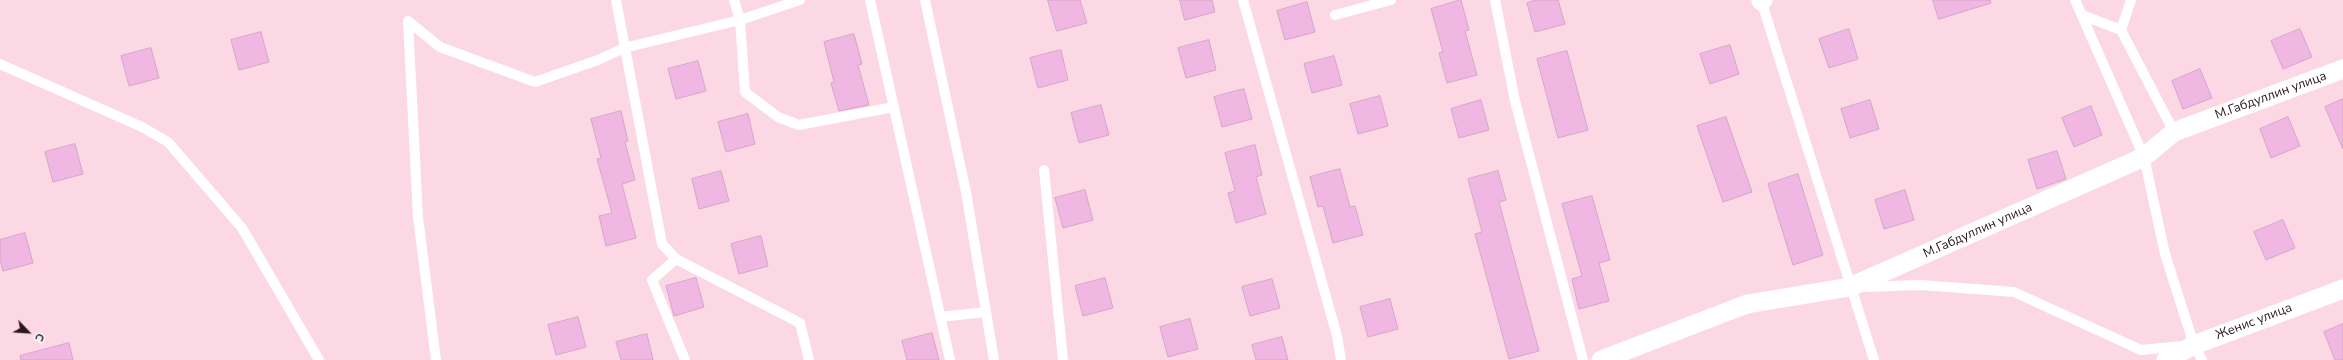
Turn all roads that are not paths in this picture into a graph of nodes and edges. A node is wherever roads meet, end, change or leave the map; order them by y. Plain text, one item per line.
1 (616, 0) edge
2 (734, 0) edge
3 (800, 0) edge
4 (870, 0) edge
5 (925, 0) edge
6 (1244, 0) edge
7 (1391, 0) edge
8 (1495, 0) edge
9 (1762, 0) edge
10 (2076, 0) edge
11 (2131, 0) edge
12 (1335, 15) dead end
13 (2082, 15) junction
14 (740, 20) junction
15 (2121, 30) junction
16 (624, 48) junction
17 (0, 64) edge
18 (2343, 69) edge
19 (894, 107) junction
20 (2174, 132) junction
21 (2144, 157) junction
22 (1044, 170) dead end
23 (676, 259) junction
24 (1850, 287) junction
25 (2343, 289) edge
26 (986, 312) junction
27 (940, 317) junction
28 (1337, 336) junction
29 (2198, 352) edge
30 (319, 360) edge
31 (436, 360) edge
32 (685, 360) edge
33 (809, 360) edge
34 (950, 360) edge
35 (994, 360) edge
36 (1063, 360) edge
37 (1341, 360) edge
38 (1349, 360) edge
39 (1583, 360) edge
40 (1601, 360) edge
41 (1874, 360) edge
42 (2166, 360) edge

1 - 16 lane
2 - 14 lane
3 - 14 lane
4 - 19 lane
5 - 26 lane
6 - 28 lane
7 - 12 lane
8 - 39 lane
9 - 24 lane
10 - 13 lane
11 - 15 lane
13 - 15 lane
13 - 21 lane
14 - 16 lane
14 - 19 lane
15 - 20 lane
16 - 23 lane
16 - 31 lane
17 - 30 lane
18 - 20 street, М.Габдуллин улица
19 - 27 lane
20 - 21 street, М.Габдуллин улица
21 - 24 street, М.Габдуллин улица
21 - 29 lane
22 - 36 lane
23 - 32 lane
23 - 33 lane
24 - 29 lane
24 - 40 street, М.Габдуллин улица
24 - 41 lane
25 - 29 street, Женис улица
26 - 27 lane
26 - 35 lane
27 - 34 lane
28 - 37 lane
28 - 38 lane
29 - 42 street, Женис улица

